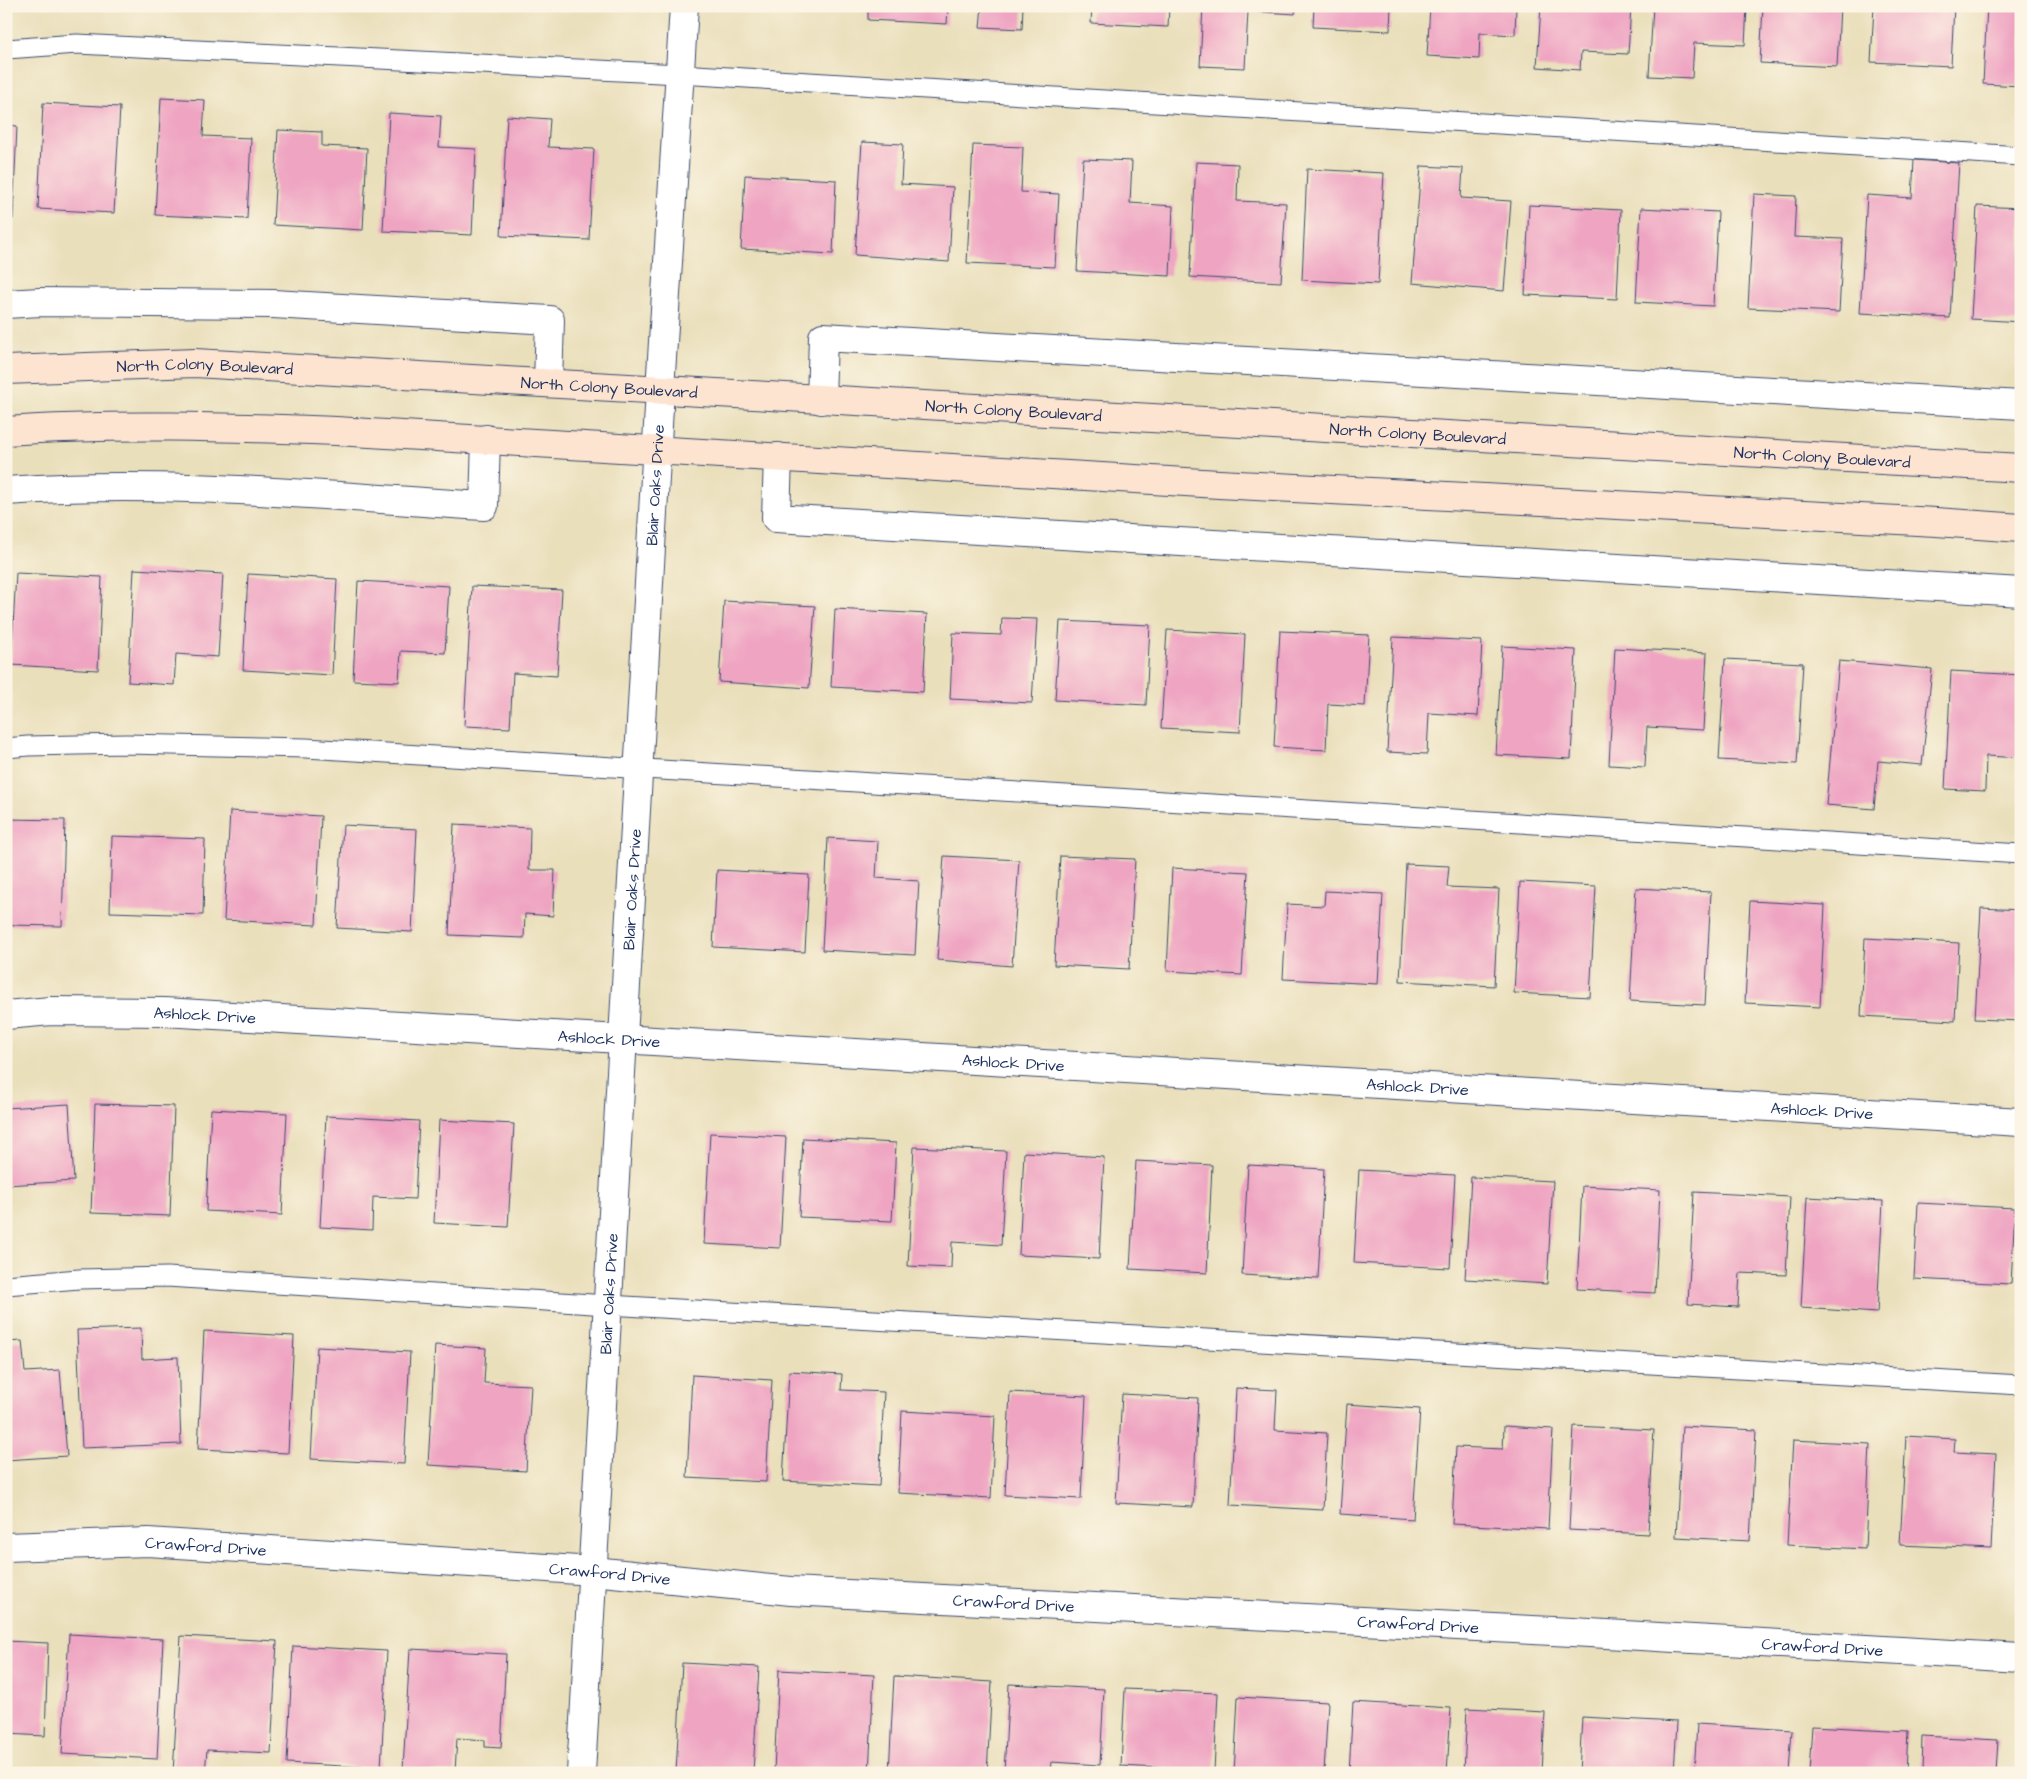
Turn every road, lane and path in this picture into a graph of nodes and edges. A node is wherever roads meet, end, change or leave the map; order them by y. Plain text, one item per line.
1 (684, 6) edge
2 (6, 49) edge
3 (680, 74) junction
4 (2021, 156) edge
5 (6, 304) edge
6 (6, 370) edge
7 (548, 383) junction
8 (660, 390) junction
9 (821, 400) junction
10 (2021, 405) edge
11 (6, 431) edge
12 (486, 439) junction
13 (656, 449) junction
14 (778, 457) junction
15 (2021, 468) edge
16 (6, 491) edge
17 (2021, 528) edge
18 (2021, 592) edge
19 (6, 748) edge
20 (638, 769) junction
21 (2021, 854) edge
22 (6, 1015) edge
23 (623, 1038) junction
24 (2021, 1122) edge
25 (6, 1285) edge
26 (608, 1305) junction
27 (2021, 1385) edge
28 (6, 1547) edge
29 (593, 1571) junction
30 (2021, 1658) edge
31 (581, 1773) edge

1 - 3 street, Blair Oaks Drive
2 - 3 lane
3 - 4 lane
3 - 8 street, Blair Oaks Drive
5 - 7 street
6 - 7 main road, North Colony Boulevard
7 - 8 main road, North Colony Boulevard
8 - 9 main road, North Colony Boulevard
8 - 13 street, Blair Oaks Drive
9 - 10 street
9 - 15 main road, North Colony Boulevard
11 - 12 main road
12 - 13 main road
12 - 16 street
13 - 14 main road
13 - 20 street, Blair Oaks Drive
14 - 17 main road
14 - 18 street
19 - 20 lane
20 - 21 lane
20 - 23 street, Blair Oaks Drive
22 - 23 street, Ashlock Drive
23 - 24 street, Ashlock Drive
23 - 26 street, Blair Oaks Drive
25 - 26 lane
26 - 27 lane
26 - 29 street, Blair Oaks Drive
28 - 29 street, Crawford Drive
29 - 30 street, Crawford Drive
29 - 31 street, Blair Oaks Drive

